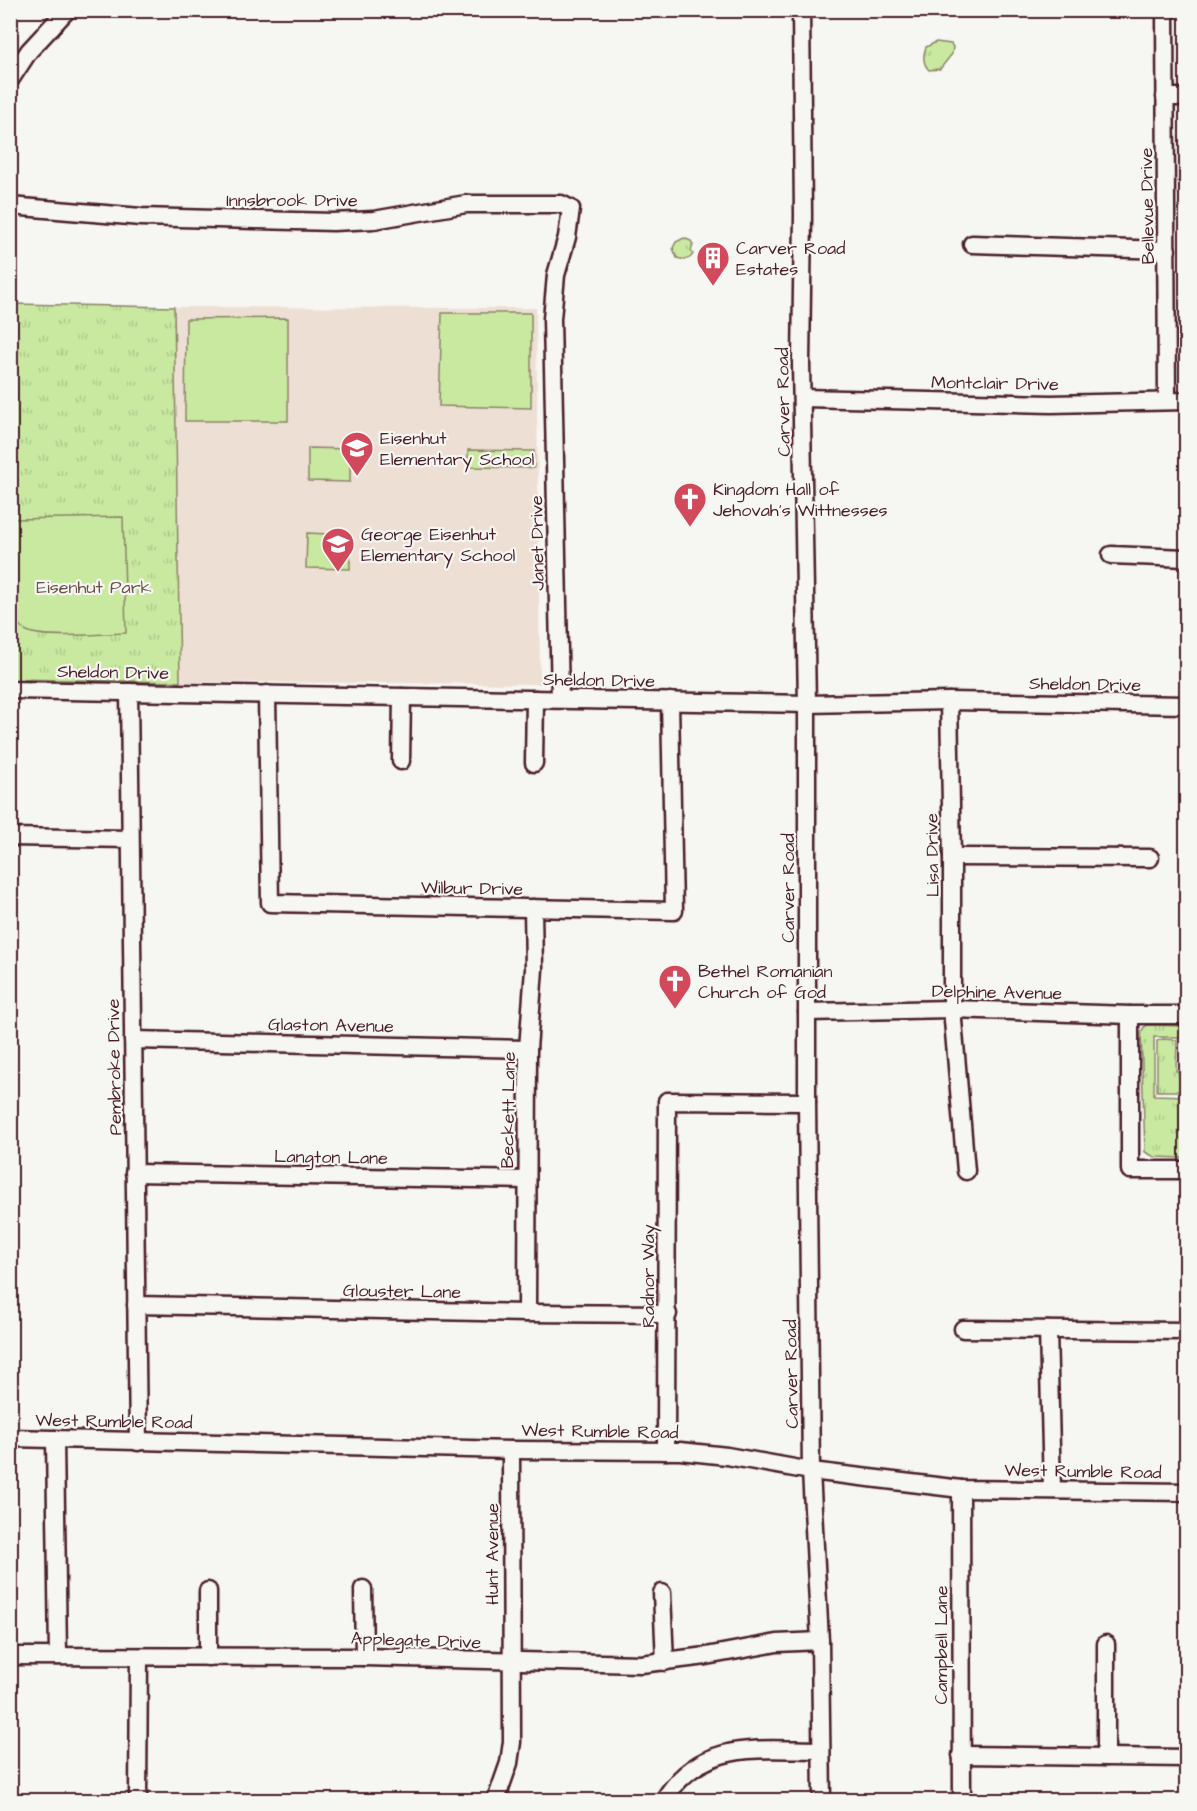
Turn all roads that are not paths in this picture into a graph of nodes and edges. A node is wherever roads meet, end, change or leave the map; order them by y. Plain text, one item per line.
1 (67, 10) edge
2 (801, 10) edge
3 (1165, 10) edge
4 (10, 80) edge
5 (1165, 97) junction
6 (1186, 97) edge
7 (10, 206) edge
8 (571, 209) joint
9 (972, 244) dead end
10 (1167, 250) junction
11 (803, 398) junction
12 (1167, 400) junction
13 (1186, 401) edge
14 (1111, 555) dead end
15 (1186, 558) edge
16 (10, 690) edge
17 (129, 692) junction
18 (267, 694) junction
19 (402, 697) junction
20 (535, 699) junction
21 (560, 699) junction
22 (670, 701) junction
23 (949, 701) junction
24 (807, 704) junction
25 (1186, 705) edge
26 (401, 761) dead end
27 (534, 762) dead end
28 (10, 837) edge
29 (130, 838) junction
30 (952, 857) junction
31 (1150, 858) dead end
32 (533, 908) junction
33 (952, 1009) junction
34 (807, 1012) junction
35 (1130, 1015) junction
36 (1186, 1015) edge
37 (133, 1040) junction
38 (528, 1048) junction
39 (807, 1101) junction
40 (1186, 1170) edge
41 (966, 1171) dead end
42 (135, 1173) junction
43 (527, 1180) junction
44 (136, 1305) junction
45 (527, 1313) junction
46 (668, 1314) junction
47 (963, 1329) dead end
48 (1048, 1330) junction
49 (1186, 1331) edge
50 (10, 1438) edge
51 (55, 1439) junction
52 (138, 1442) junction
53 (511, 1450) junction
54 (666, 1451) junction
55 (811, 1471) junction
56 (960, 1489) junction
57 (1052, 1489) junction
58 (1186, 1492) edge
59 (363, 1589) dead end
60 (208, 1591) dead end
61 (662, 1593) dead end
62 (820, 1641) junction
63 (1106, 1644) dead end
64 (10, 1656) edge
65 (58, 1656) junction
66 (139, 1657) junction
67 (208, 1657) junction
68 (364, 1657) junction
69 (512, 1662) junction
70 (665, 1662) junction
71 (821, 1750) junction
72 (961, 1755) junction
73 (1106, 1757) junction
74 (1186, 1758) edge
75 (138, 1800) edge
76 (496, 1800) edge
77 (664, 1800) edge
78 (822, 1800) edge
79 (962, 1800) edge

1 - 4 street
2 - 11 street, Carver Road
3 - 5 street, Bellevue Drive
5 - 6 street
5 - 10 street, Bellevue Drive
7 - 8 street, Innsbrook Drive
8 - 21 street, Janet Drive
9 - 10 street
10 - 12 street, Bellevue Drive
11 - 12 street, Montclair Drive
11 - 24 street, Carver Road
12 - 13 street, Montclair Drive
14 - 15 street
16 - 17 street, Sheldon Drive
17 - 18 street, Sheldon Drive
17 - 29 street, Pembroke Drive
18 - 19 street, Sheldon Drive
18 - 32 street, Wilbur Drive
19 - 20 street, Sheldon Drive
19 - 26 street
20 - 21 street, Sheldon Drive
20 - 27 street
21 - 22 street, Sheldon Drive
22 - 24 street, Sheldon Drive
22 - 32 street, Wilbur Drive
23 - 24 street, Sheldon Drive
23 - 25 street, Sheldon Drive
23 - 30 street, Lisa Drive
24 - 34 street, Carver Road
28 - 29 street
29 - 37 street, Pembroke Drive
30 - 31 street
30 - 33 street, Lisa Drive
32 - 38 street, Beckett Lane
33 - 34 street, Delphine Avenue
33 - 35 street, Delphine Avenue
33 - 41 street, Lisa Drive
34 - 39 street, Carver Road
35 - 36 street, Delphine Avenue
35 - 40 street
37 - 38 street, Glaston Avenue
37 - 42 street, Pembroke Drive
38 - 43 street, Beckett Lane
39 - 46 street, Radnor Way
39 - 55 street, Carver Road
42 - 43 street, Langton Lane
42 - 44 street, Pembroke Drive
43 - 45 street, Beckett Lane
44 - 45 street, Glouster Lane
44 - 52 street, Pembroke Drive
45 - 46 street, Glouster Lane
46 - 54 street, Radnor Way
47 - 48 street
48 - 49 street
48 - 57 street
50 - 51 street, West Rumble Road
51 - 52 street, West Rumble Road
51 - 65 street
52 - 53 street, West Rumble Road
53 - 54 street, West Rumble Road
53 - 69 street, Hunt Avenue
54 - 55 street, West Rumble Road
55 - 56 street, West Rumble Road
55 - 62 street, Carver Road
56 - 57 street, West Rumble Road
56 - 72 street, Campbell Lane
57 - 58 street, West Rumble Road
59 - 68 street
60 - 67 street
61 - 70 street
62 - 70 street, Applegate Drive
62 - 71 street, Carver Road
63 - 73 street
64 - 65 street, Applegate Drive
65 - 66 street, Applegate Drive
66 - 67 street, Applegate Drive
66 - 75 street
67 - 68 street, Applegate Drive
68 - 69 street, Applegate Drive
69 - 70 street, Applegate Drive
69 - 76 street, Hunt Avenue
71 - 77 street
71 - 78 street, Carver Road
72 - 73 street
72 - 79 street, Campbell Lane
73 - 74 street

